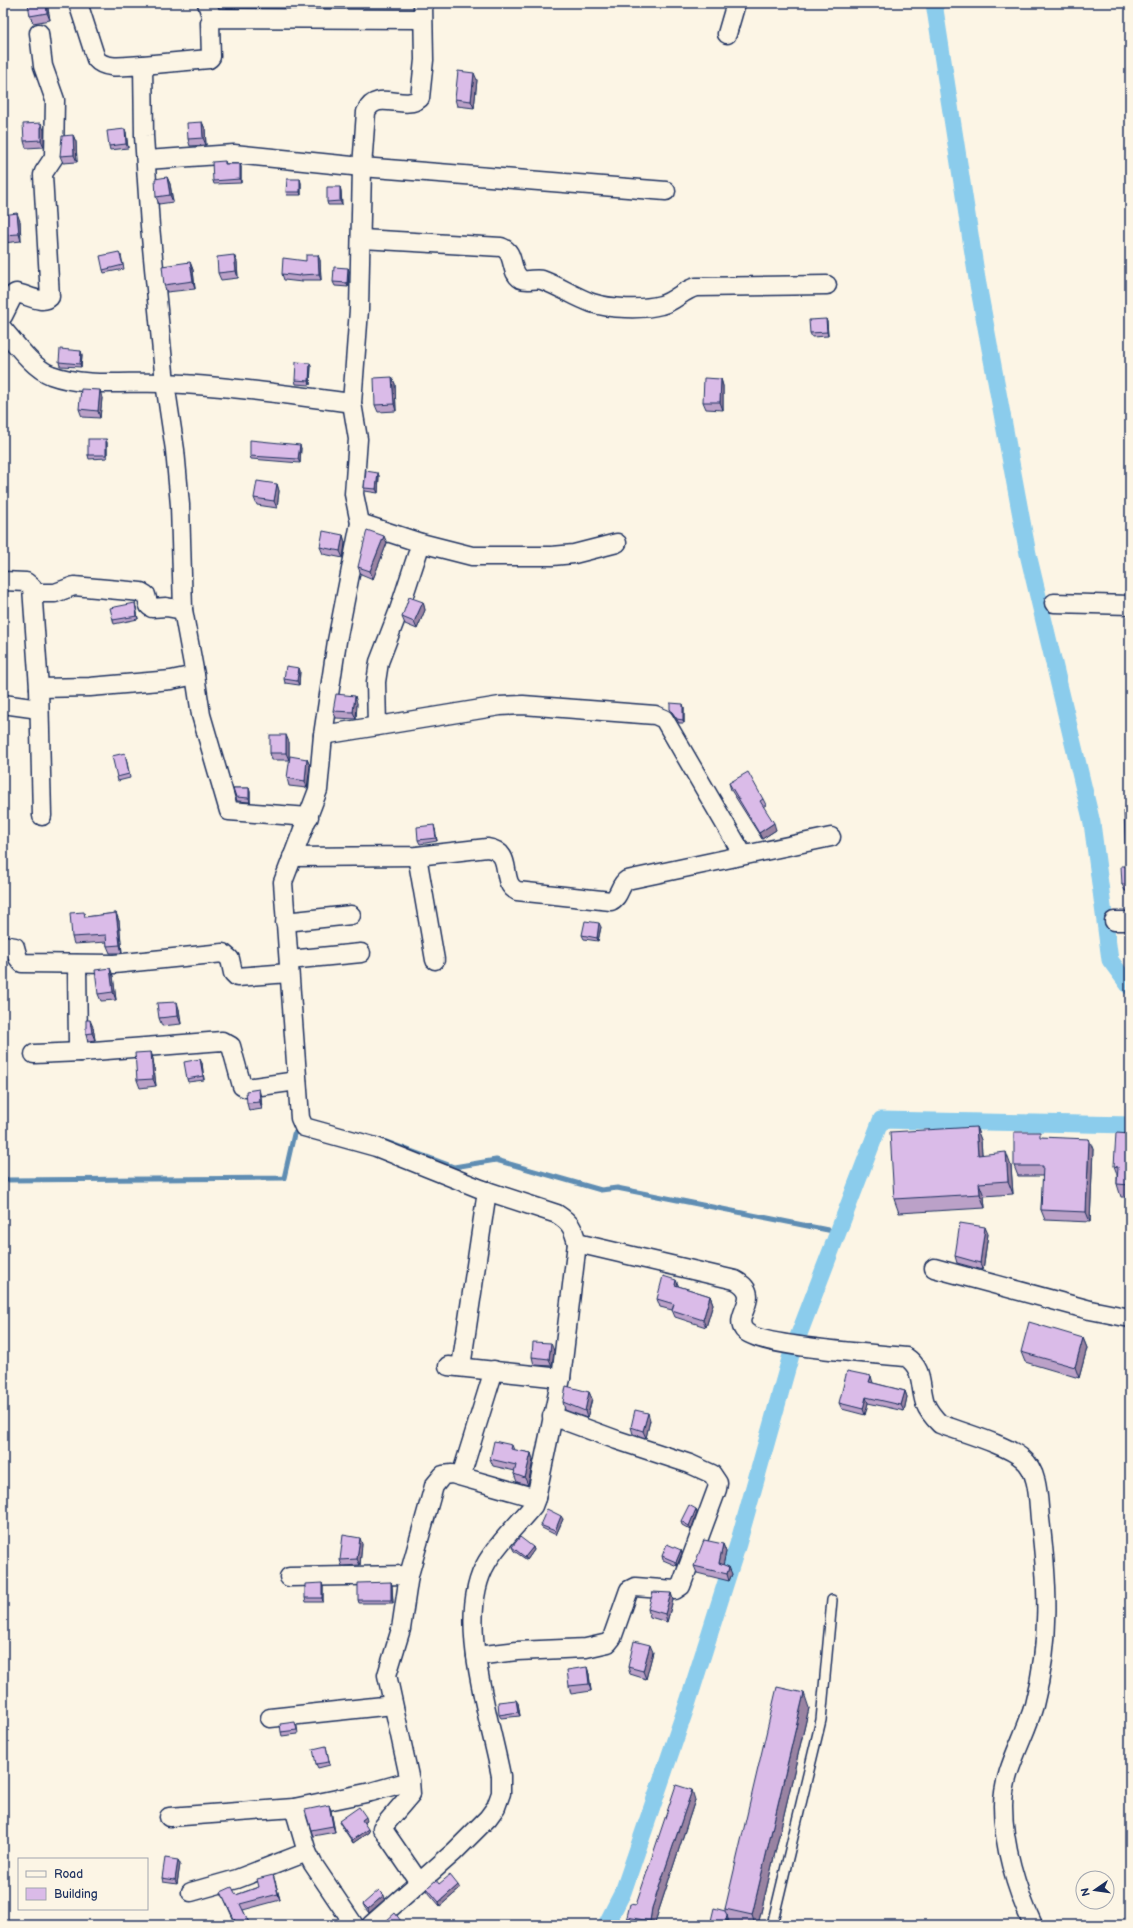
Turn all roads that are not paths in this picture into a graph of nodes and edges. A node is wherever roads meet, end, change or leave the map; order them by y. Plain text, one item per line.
1 (78, 3) edge
2 (736, 3) edge
3 (209, 11) edge
4 (423, 11) edge
5 (39, 33) dead end
6 (727, 34) dead end
7 (143, 65) junction
8 (146, 160) junction
9 (362, 167) junction
10 (666, 191) dead end
11 (362, 239) junction
12 (827, 285) dead end
13 (3, 316) edge
14 (3, 329) edge
15 (165, 383) junction
16 (352, 403) junction
17 (360, 523) junction
18 (421, 543) junction
19 (617, 543) dead end
20 (3, 581) edge
21 (33, 594) junction
22 (1054, 603) dead end
23 (1130, 605) edge
24 (183, 610) junction
25 (195, 674) junction
26 (39, 688) junction
27 (3, 704) edge
28 (38, 709) junction
29 (377, 726) junction
30 (323, 735) junction
31 (42, 816) dead end
32 (309, 818) junction
33 (831, 837) dead end
34 (418, 856) junction
35 (743, 856) junction
36 (292, 857) junction
37 (351, 915) dead end
38 (285, 922) junction
39 (3, 945) edge
40 (361, 953) dead end
41 (435, 960) dead end
42 (77, 964) junction
43 (289, 966) junction
44 (81, 1052) junction
45 (34, 1054) dead end
46 (297, 1081) junction
47 (487, 1191) junction
48 (577, 1243) junction
49 (934, 1268) dead end
50 (1130, 1318) edge
51 (494, 1370) junction
52 (561, 1378) junction
53 (552, 1416) junction
54 (461, 1476) junction
55 (536, 1498) junction
56 (409, 1575) junction
57 (289, 1577) dead end
58 (832, 1600) dead end
59 (476, 1656) junction
60 (393, 1705) junction
61 (270, 1718) dead end
62 (410, 1781) junction
63 (294, 1808) junction
64 (168, 1817) dead end
65 (307, 1852) junction
66 (419, 1882) junction
67 (191, 1892) dead end
68 (354, 1925) edge
69 (370, 1925) edge
70 (772, 1925) edge
71 (1033, 1925) edge

1 - 7 street
2 - 6 street
3 - 4 street
3 - 7 street
4 - 9 street
5 - 13 street
7 - 8 street
8 - 9 street
8 - 15 street
9 - 10 street
9 - 11 street
11 - 12 street
11 - 16 street
14 - 15 street
15 - 16 street
15 - 24 street
16 - 17 street
17 - 18 street
17 - 30 street
18 - 19 street
18 - 29 street
20 - 21 street
21 - 24 street
21 - 26 street
22 - 23 street
24 - 25 street
25 - 26 street
25 - 32 street
26 - 28 street
27 - 28 street
28 - 31 street
29 - 30 street
29 - 35 street
30 - 32 street
32 - 36 street
33 - 35 street
34 - 35 street
34 - 36 street
34 - 41 street
36 - 38 street
37 - 38 street
38 - 43 street
39 - 42 street
40 - 43 street
42 - 43 street
42 - 44 street
43 - 46 street
44 - 45 street
44 - 46 street
46 - 47 street
47 - 48 street
47 - 51 street
48 - 52 street
48 - 71 street
49 - 50 street
51 - 52 street
51 - 54 street
52 - 53 street
53 - 55 street
53 - 59 street
54 - 55 street
54 - 56 street
55 - 59 street
56 - 57 street
56 - 60 street
58 - 70 lane
59 - 66 street
60 - 61 street
60 - 62 street
62 - 63 street
62 - 66 street
63 - 64 street
63 - 65 street
65 - 67 street
65 - 68 street
66 - 69 street

